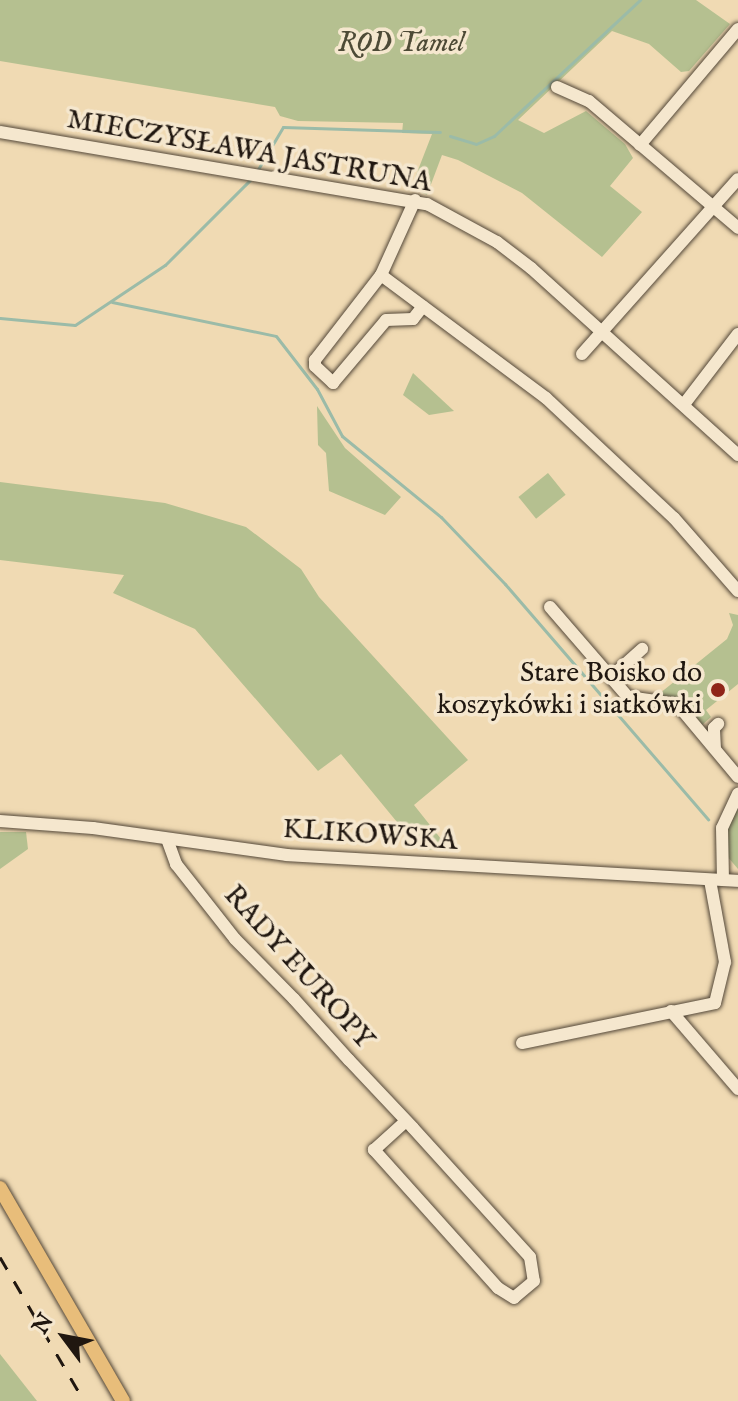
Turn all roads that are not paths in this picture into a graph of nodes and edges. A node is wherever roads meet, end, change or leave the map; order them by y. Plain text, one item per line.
1 (738, 29) edge
2 (557, 87) dead end
3 (0, 132) edge
4 (640, 145) junction
5 (738, 179) edge
6 (415, 200) junction
7 (714, 206) junction
8 (738, 228) edge
9 (381, 275) junction
10 (423, 306) junction
11 (604, 329) junction
12 (738, 334) edge
13 (582, 354) dead end
14 (685, 403) junction
15 (738, 455) edge
16 (738, 591) edge
17 (550, 607) dead end
18 (642, 649) dead end
19 (611, 677) junction
20 (703, 734) junction
21 (715, 749) junction
22 (738, 777) edge
23 (738, 794) edge
24 (0, 821) edge
25 (167, 839) junction
26 (716, 880) junction
27 (738, 881) edge
28 (671, 1011) junction
29 (522, 1043) dead end
30 (738, 1089) edge
31 (406, 1121) junction
32 (0, 1188) edge
33 (123, 1401) edge

1 - 4 street
2 - 4 street
3 - 6 street, MIECZYSŁAWA JASTRUNA
4 - 7 street
5 - 7 street
6 - 9 street
6 - 11 street, MIECZYSŁAWA JASTRUNA
7 - 8 street
7 - 11 street
9 - 10 street
9 - 10 street
10 - 16 street
11 - 13 street
11 - 14 street, MIECZYSŁAWA JASTRUNA
12 - 14 street
14 - 15 street, MIECZYSŁAWA JASTRUNA
17 - 19 street
18 - 19 street
19 - 20 street
20 - 21 street
20 - 21 street
21 - 22 street
23 - 26 street
24 - 25 street, KLIKOWSKA
25 - 26 street, KLIKOWSKA
25 - 31 street, RADY EUROPY
26 - 27 street, KLIKOWSKA
26 - 28 street
28 - 29 street
28 - 30 street
31 - 31 street, RADY EUROPY
32 - 33 main road

